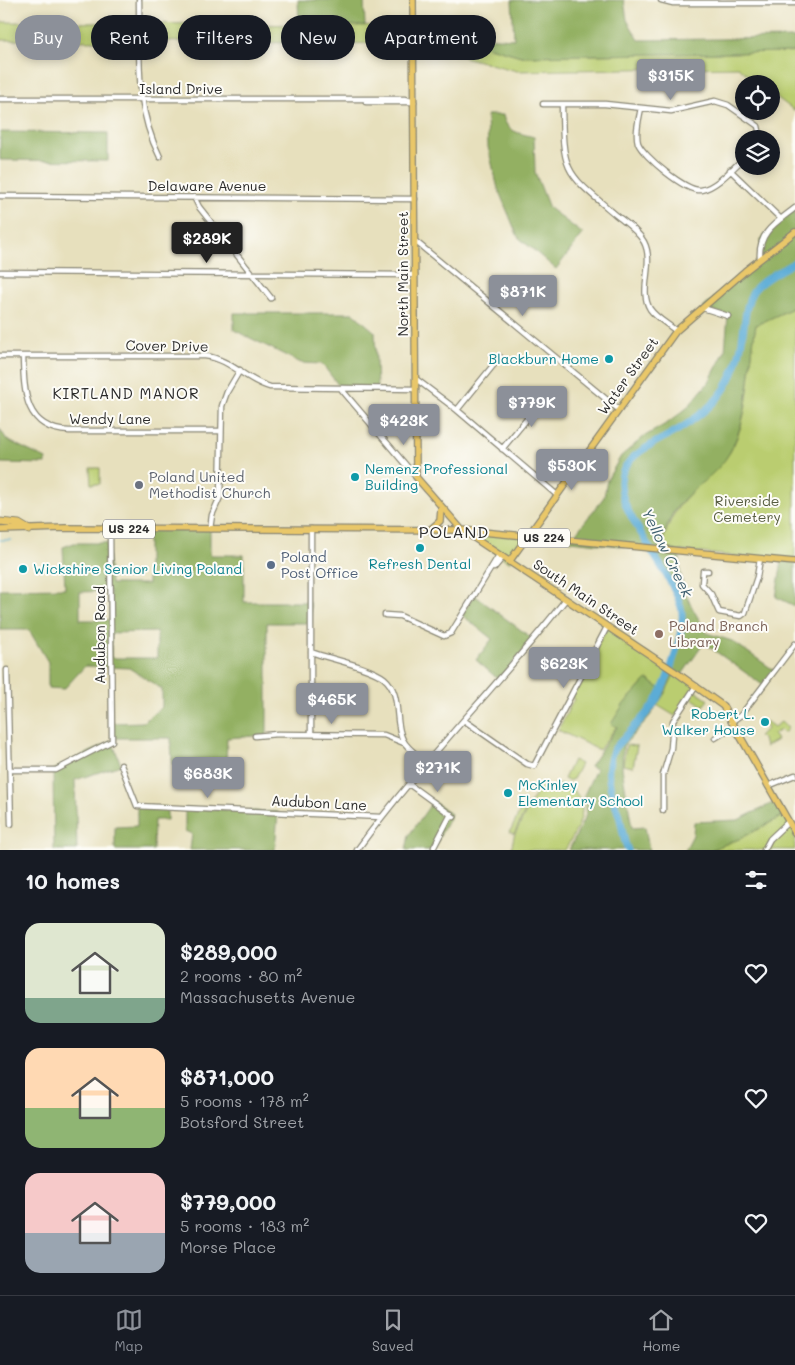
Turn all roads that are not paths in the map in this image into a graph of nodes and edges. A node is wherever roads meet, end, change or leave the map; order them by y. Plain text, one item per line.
1 (139, 0) edge
2 (413, 0) edge
3 (662, 0) edge
4 (795, 3) edge
5 (0, 99) edge
6 (141, 100) junction
7 (414, 102) junction
8 (543, 104) dead end
9 (562, 104) junction
10 (641, 108) junction
11 (759, 130) edge
12 (160, 157) dead end
13 (735, 166) edge
14 (730, 170) junction
15 (0, 196) edge
16 (194, 197) junction
17 (414, 199) junction
18 (795, 208) edge
19 (781, 219) junction
20 (795, 232) edge
21 (415, 241) junction
22 (760, 258) junction
23 (0, 272) edge
24 (252, 274) junction
25 (415, 275) junction
26 (270, 298) dead end
27 (703, 308) junction
28 (728, 316) dead end
29 (676, 331) junction
30 (0, 356) edge
31 (24, 356) junction
32 (500, 357) dead end
33 (240, 370) junction
34 (416, 379) junction
35 (416, 389) junction
36 (342, 390) junction
37 (547, 395) dead end
38 (618, 409) junction
39 (456, 410) junction
40 (221, 431) junction
41 (502, 449) junction
42 (416, 477) junction
43 (557, 495) junction
44 (441, 508) junction
45 (0, 522) edge
46 (110, 528) junction
47 (210, 529) junction
48 (311, 529) junction
49 (0, 530) edge
50 (29, 530) junction
51 (429, 530) junction
52 (462, 530) junction
53 (527, 537) junction
54 (501, 556) junction
55 (760, 559) junction
56 (510, 562) junction
57 (795, 562) edge
58 (708, 571) dead end
59 (566, 599) junction
60 (386, 615) dead end
61 (607, 627) junction
62 (795, 644) edge
63 (311, 652) junction
64 (7, 670) dead end
65 (696, 686) junction
66 (465, 721) junction
67 (733, 724) junction
68 (311, 734) junction
69 (254, 736) dead end
70 (715, 738) dead end
71 (404, 743) junction
72 (428, 764) junction
73 (121, 765) dead end
74 (11, 770) junction
75 (795, 775) edge
76 (410, 785) junction
77 (768, 786) junction
78 (663, 810) dead end
79 (381, 817) junction
80 (788, 822) junction
81 (11, 824) dead end
82 (795, 834) edge
83 (434, 847) dead end
84 (358, 850) edge
85 (764, 850) edge

1 - 6 street
2 - 7 main road, North Main Street
3 - 4 street
5 - 6 street, Island Drive
6 - 7 street, Island Drive
6 - 12 street
7 - 17 main road, North Main Street
8 - 9 street
9 - 10 street
9 - 29 street
10 - 11 street
10 - 14 street
13 - 14 street
14 - 19 street
15 - 16 street, Delaware Avenue
16 - 17 street, Delaware Avenue
16 - 24 street
17 - 21 main road, North Main Street
18 - 19 street
19 - 22 street
20 - 22 main road, Water Street
21 - 25 main road, North Main Street
21 - 38 street
22 - 27 main road, Water Street
23 - 24 street
24 - 25 street
24 - 26 street
25 - 34 main road, North Main Street
27 - 28 street
27 - 29 main road, Water Street
29 - 38 main road, Water Street
30 - 31 street, Cover Drive
31 - 33 street, Cover Drive
31 - 40 street, Wendy Lane
32 - 39 street
33 - 36 street, Cover Drive
33 - 40 street
34 - 35 main road, North Main Street
34 - 39 street
35 - 36 street, Cover Drive
35 - 42 main road, North Main Street
36 - 42 street
37 - 41 street
38 - 43 main road, Water Street
39 - 41 street
40 - 47 street
41 - 43 street
42 - 44 main road
43 - 53 main road, Water Street
44 - 51 main road
44 - 52 main road
45 - 50 highway
46 - 47 main road, US 224
46 - 50 main road, US 224
46 - 74 street, Audubon Road
47 - 48 main road, US 224
48 - 51 main road, US 224
48 - 63 street
49 - 50 main road, US 224
51 - 52 main road, US 224
52 - 53 main road, US 224
52 - 54 main road, South Main Street
53 - 55 main road, US 224
53 - 56 main road, Water Street
54 - 56 main road, South Main Street
54 - 60 street
55 - 57 main road, US 224
55 - 58 street
56 - 59 main road, South Main Street
59 - 61 main road, South Main Street
59 - 66 street
61 - 65 main road, South Main Street
61 - 66 street
62 - 67 street
63 - 68 street
63 - 71 street
64 - 74 street
65 - 67 main road, South Main Street
65 - 78 street
66 - 72 street
67 - 70 street
67 - 77 main road, South Main Street
68 - 69 street
68 - 71 street
71 - 72 street
72 - 76 street
73 - 79 street, Audubon Lane
74 - 81 street
75 - 77 street
76 - 79 street
76 - 83 street
77 - 80 main road, South Main Street
79 - 84 street
80 - 82 main road, South Main Street
80 - 85 street

